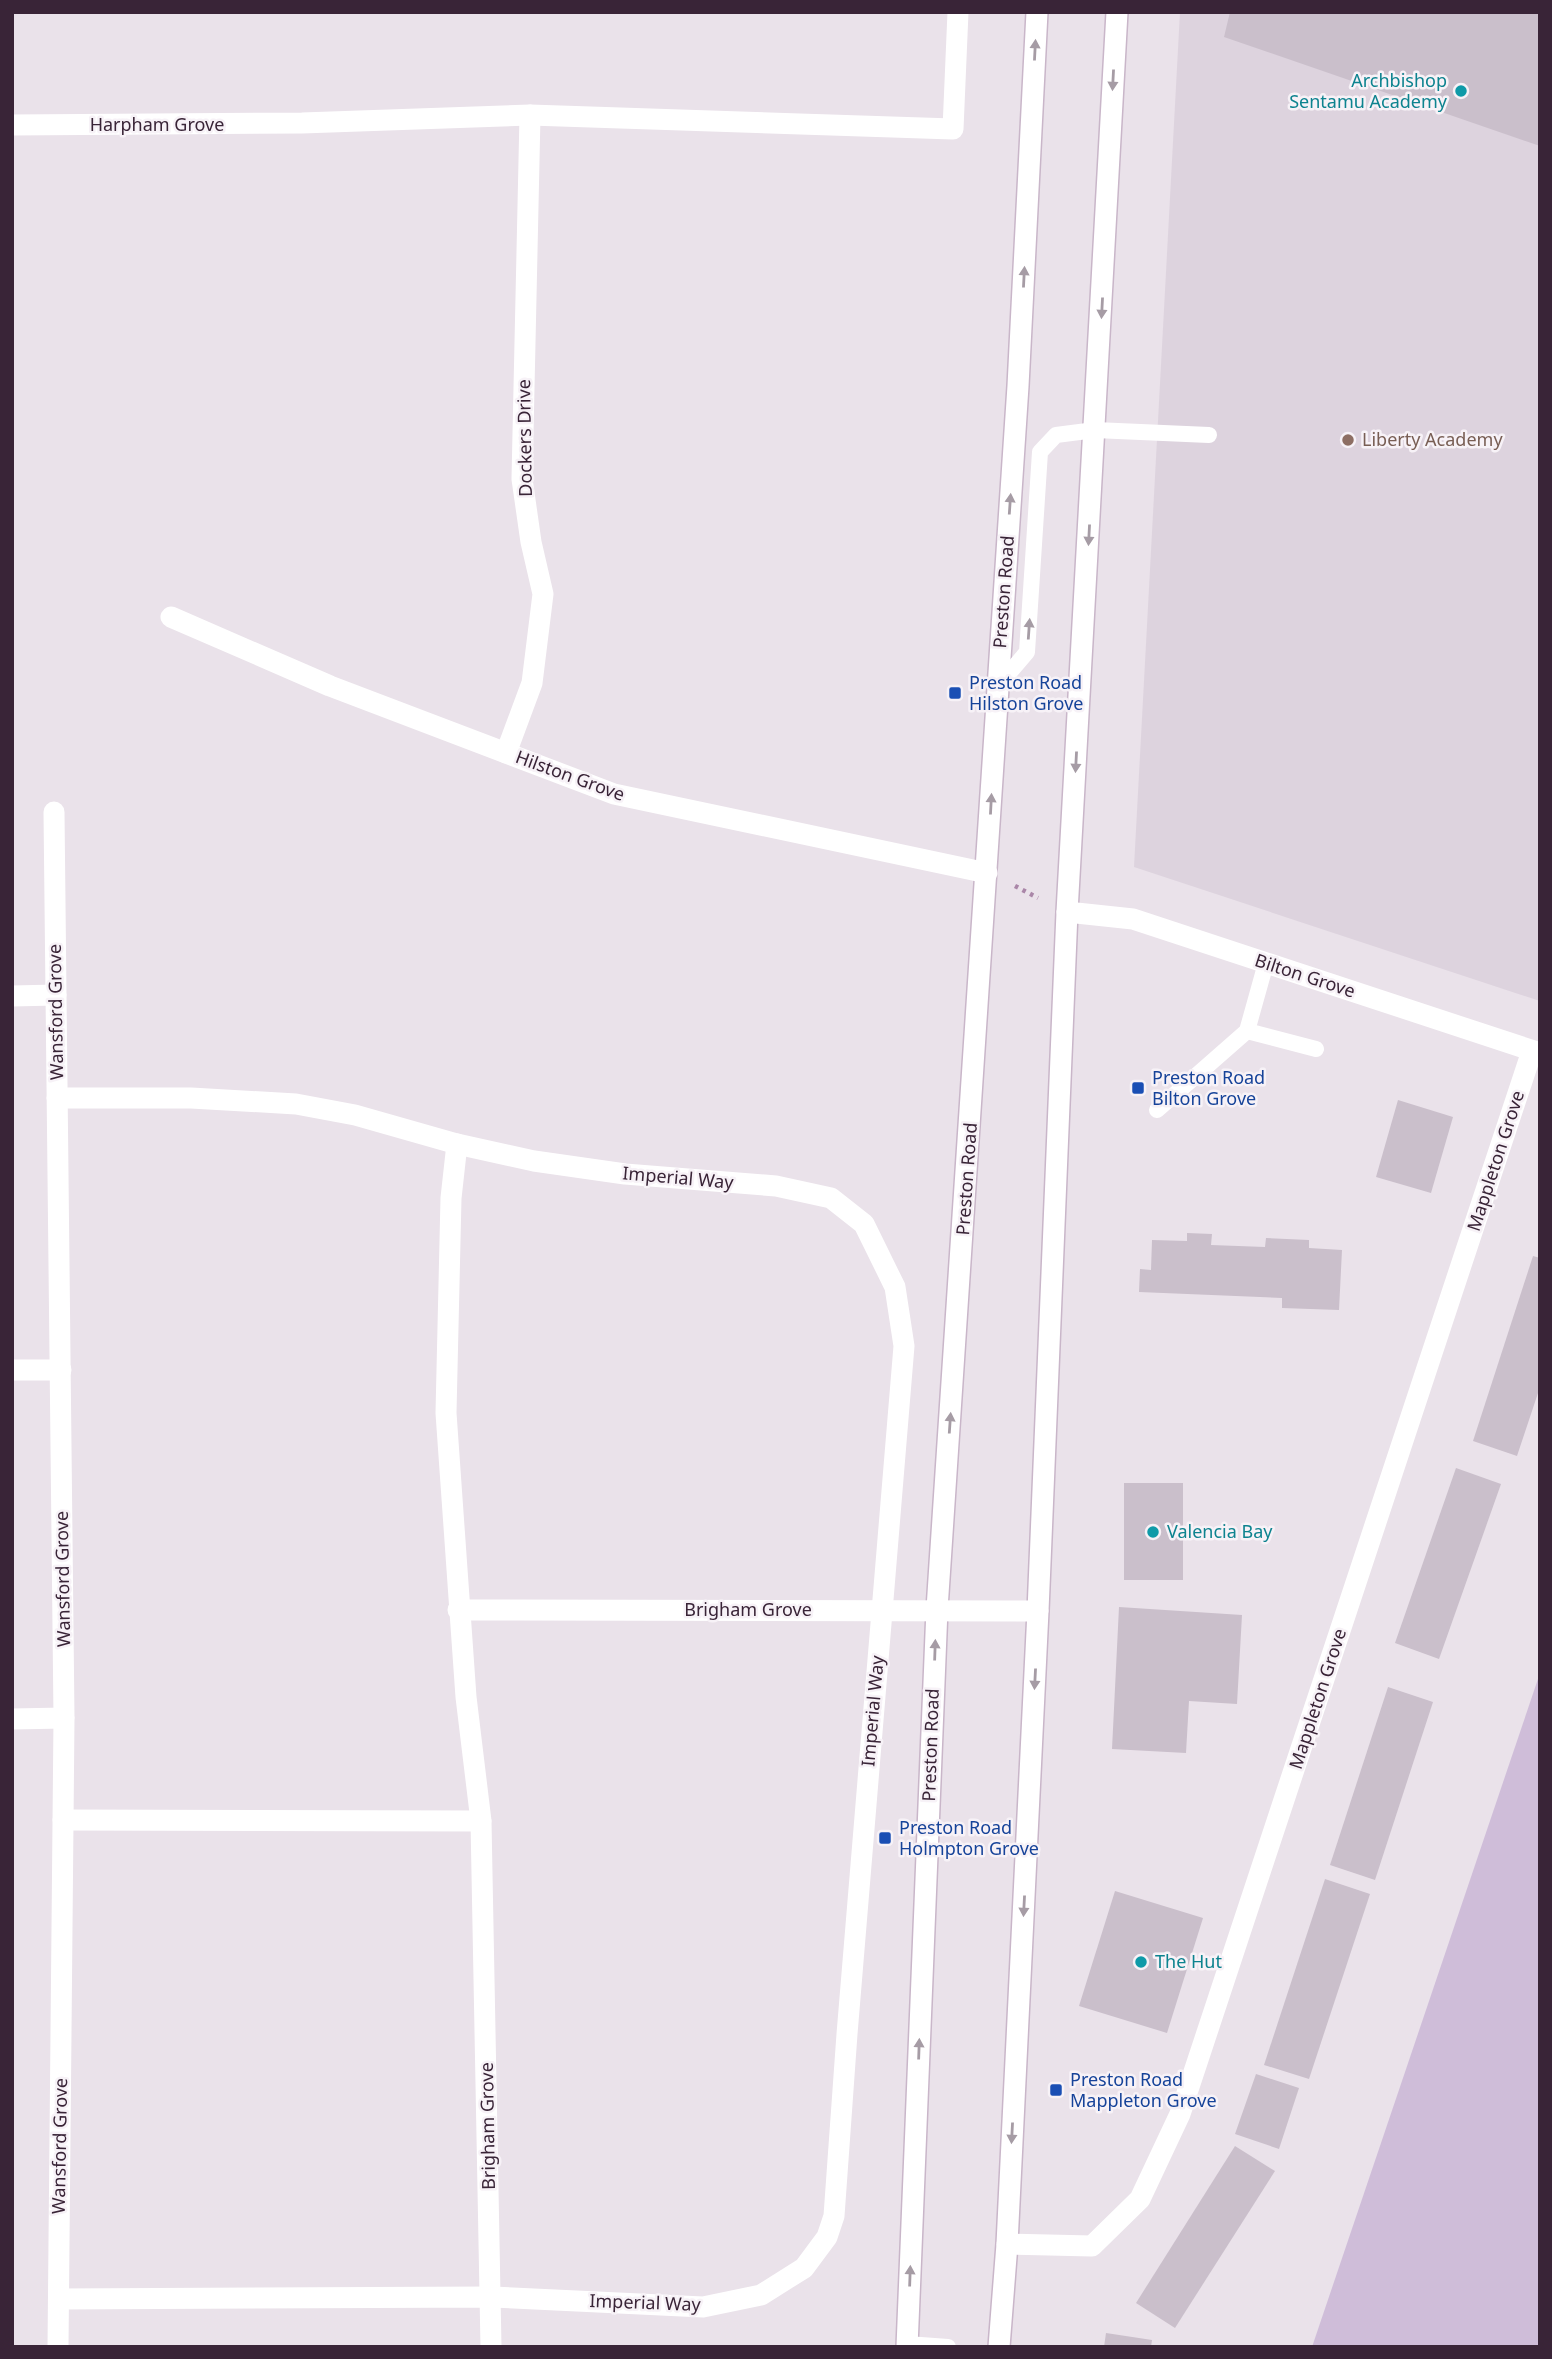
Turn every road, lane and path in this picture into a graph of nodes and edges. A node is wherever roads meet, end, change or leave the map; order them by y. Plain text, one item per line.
1 (958, 12) edge
2 (1037, 12) edge
3 (1117, 12) edge
4 (530, 115) junction
5 (12, 125) edge
6 (1096, 430) junction
7 (1209, 435) dead end
8 (171, 617) dead end
9 (998, 686) junction
10 (506, 753) junction
11 (54, 812) dead end
12 (987, 873) junction
13 (1068, 912) junction
14 (1266, 963) junction
15 (56, 995) junction
16 (12, 996) edge
17 (1247, 1031) junction
18 (1316, 1049) dead end
19 (1536, 1052) edge
20 (57, 1098) junction
21 (1157, 1110) dead end
22 (457, 1144) junction
23 (12, 1370) edge
24 (61, 1370) junction
25 (881, 1609) junction
26 (937, 1609) junction
27 (458, 1610) junction
28 (1038, 1611) junction
29 (64, 1718) junction
30 (12, 1719) edge
31 (63, 1820) junction
32 (481, 1821) junction
33 (1007, 2245) junction
34 (492, 2297) junction
35 (59, 2299) junction
36 (907, 2346) edge
37 (58, 2347) edge
38 (491, 2347) edge
39 (948, 2347) edge
40 (999, 2347) edge

1 - 4 street, Harpham Grove
9 -> 2 street, Preston Road
3 -> 6 street
4 - 5 street, Harpham Grove
4 - 10 street, Dockers Drive
6 - 7 lane
9 -> 6 lane
6 -> 13 street
8 - 10 street, Hilston Grove
12 -> 9 street, Preston Road
10 - 12 street, Hilston Grove
11 - 15 street, Wansford Grove
12 - 13 path
26 -> 12 street, Preston Road
13 - 14 street, Bilton Grove
13 - 28 street
14 - 17 lane
14 - 19 street, Bilton Grove
15 - 16 street
15 - 20 street, Wansford Grove
17 - 18 lane
17 - 21 lane
19 - 33 street, Mappleton Grove
20 - 22 street, Imperial Way
20 - 24 street, Wansford Grove
22 - 25 street, Imperial Way
22 - 27 street, Brigham Grove
23 - 24 street
24 - 29 street, Wansford Grove
25 - 26 street, Brigham Grove
25 - 27 street, Brigham Grove
25 - 34 street, Imperial Way
26 - 28 street, Brigham Grove
36 -> 26 street, Preston Road
27 - 32 street, Brigham Grove
28 -> 33 street
29 - 30 street
29 - 31 street, Wansford Grove
31 - 32 street
31 - 35 street, Wansford Grove
32 - 34 street, Brigham Grove
33 - 40 street
34 - 35 street, Imperial Way
34 - 38 street, Brigham Grove
35 - 37 street, Wansford Grove
36 - 39 lane

